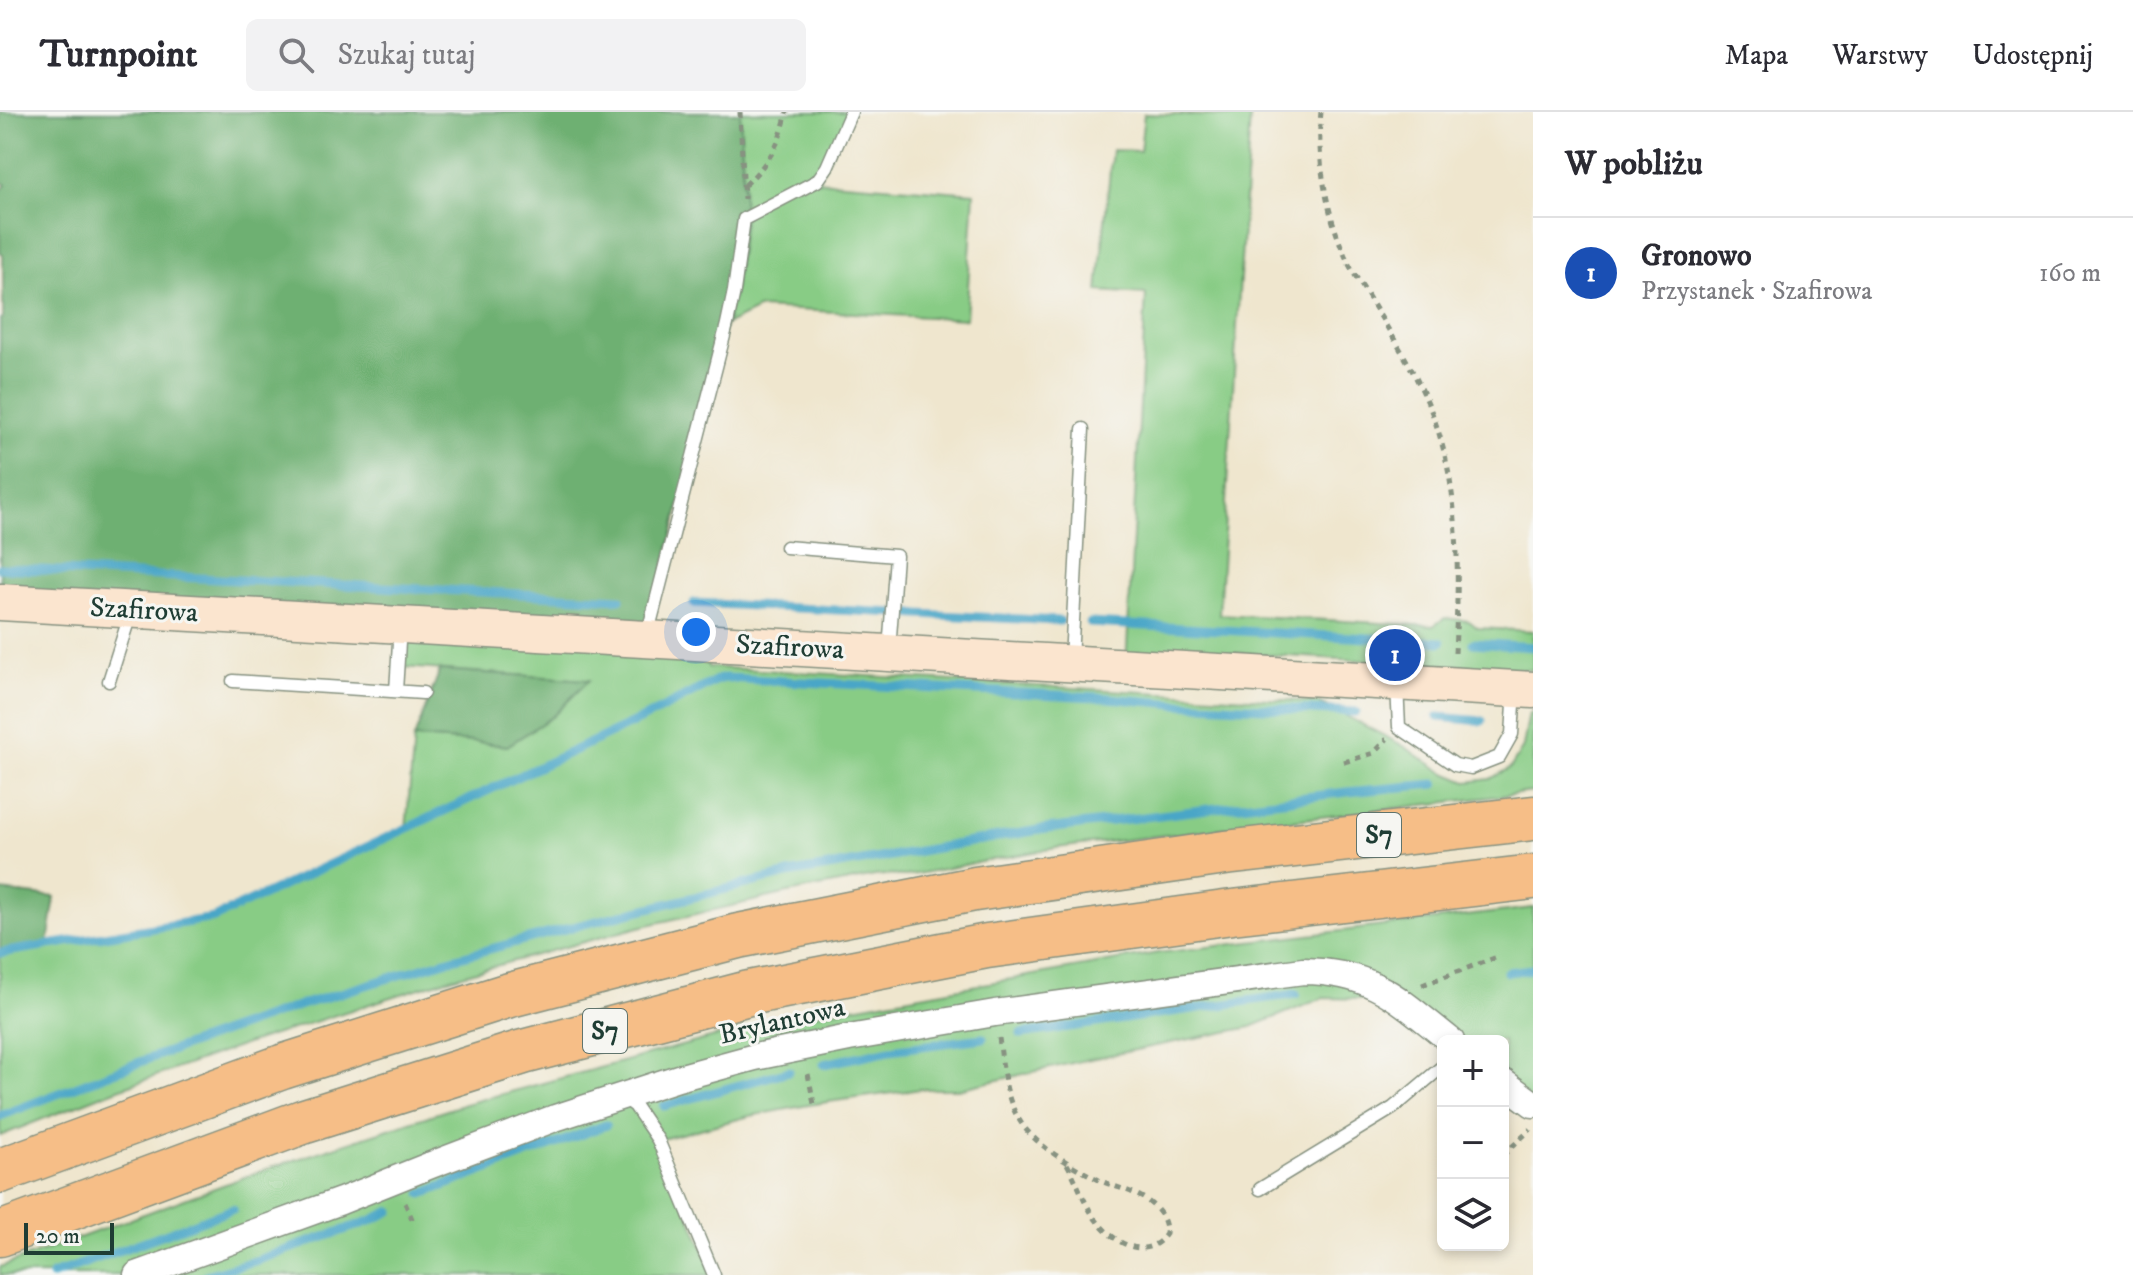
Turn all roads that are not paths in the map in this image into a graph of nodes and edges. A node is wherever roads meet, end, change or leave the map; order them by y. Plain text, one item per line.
1 (851, 112) edge
2 (1083, 429) dead end
3 (786, 547) dead end
4 (0, 602) edge
5 (132, 610) junction
6 (400, 625) junction
7 (646, 639) junction
8 (889, 653) junction
9 (1071, 663) junction
10 (109, 681) dead end
11 (233, 681) dead end
12 (1397, 682) junction
13 (1524, 690) edge
14 (396, 691) junction
15 (423, 693) dead end
16 (1533, 818) edge
17 (1533, 877) edge
18 (1444, 1035) edge
19 (1437, 1071) edge
20 (1509, 1086) edge
21 (620, 1096) junction
22 (1533, 1104) edge
23 (0, 1171) edge
24 (1260, 1189) dead end
25 (0, 1234) edge
26 (137, 1275) edge
27 (714, 1275) edge

1 - 7 lane
2 - 9 lane
3 - 8 lane
4 - 5 street, Szafirowa
5 - 6 street, Szafirowa
5 - 10 lane
6 - 7 street, Szafirowa
6 - 14 lane
7 - 8 street, Szafirowa
8 - 9 street, Szafirowa
9 - 12 street, Szafirowa
11 - 14 lane
12 - 13 street, Szafirowa
12 - 13 lane
14 - 15 lane
16 - 23 highway, S7
17 - 25 highway, S7
18 - 21 street, Brylantowa
19 - 24 lane
20 - 22 street
21 - 26 street, Brylantowa
21 - 27 lane

